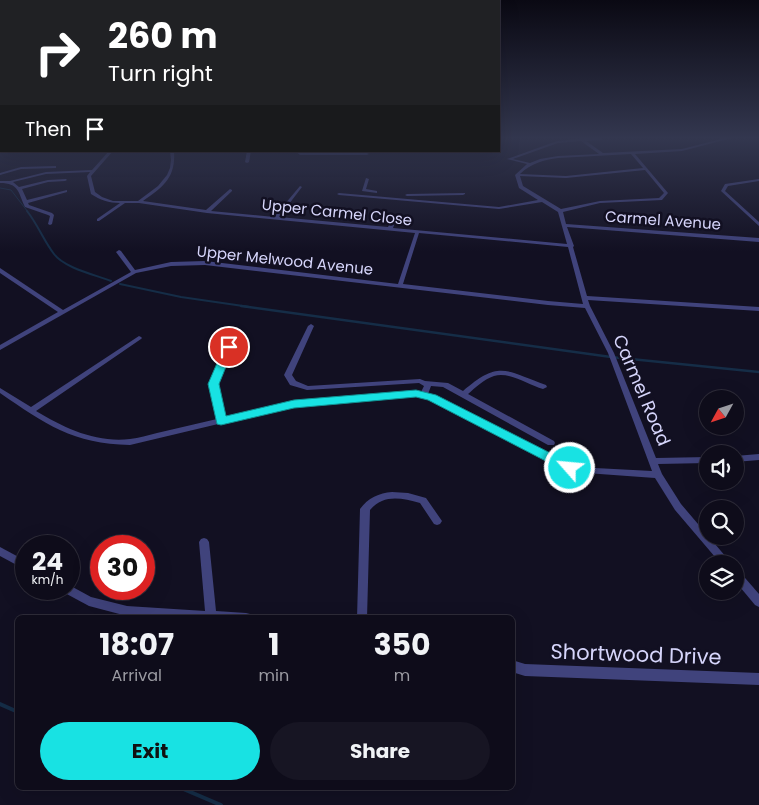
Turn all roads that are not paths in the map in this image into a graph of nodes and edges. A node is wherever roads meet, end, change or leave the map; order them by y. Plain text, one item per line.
1 (518, 175) edge
2 (36, 176) edge
3 (89, 176) edge
4 (168, 176) edge
5 (532, 176) edge
6 (580, 176) edge
7 (651, 176) edge
8 (367, 179) dead end
9 (65, 180) dead end
10 (759, 180) edge
11 (0, 182) edge
12 (10, 182) junction
13 (300, 187) dead end
14 (19, 188) junction
15 (230, 190) dead end
16 (65, 191) dead end
17 (339, 194) dead end
18 (463, 194) dead end
19 (387, 196) junction
20 (543, 200) junction
21 (26, 202) junction
22 (138, 202) junction
23 (123, 203) junction
24 (560, 211) junction
25 (207, 212) junction
26 (395, 218) dead end
27 (275, 219) junction
28 (99, 220) dead end
29 (50, 224) dead end
30 (565, 225) junction
31 (759, 225) edge
32 (390, 229) junction
33 (417, 233) junction
34 (759, 240) edge
35 (571, 246) junction
36 (119, 252) dead end
37 (0, 270) edge
38 (134, 272) junction
39 (400, 285) junction
40 (584, 298) junction
41 (587, 306) junction
42 (759, 309) edge
43 (62, 312) junction
44 (311, 326) dead end
45 (139, 338) dead end
46 (229, 347) dead end
47 (0, 348) edge
48 (426, 383) junction
49 (543, 387) dead end
50 (0, 390) edge
51 (424, 394) junction
52 (463, 395) junction
53 (30, 411) junction
54 (221, 421) junction
55 (551, 443) dead end
56 (759, 457) edge
57 (744, 458) edge
58 (699, 460) edge
59 (654, 461) junction
60 (658, 474) junction
61 (437, 521) dead end
62 (204, 542) dead end
63 (0, 551) edge
64 (719, 555) edge
65 (15, 560) edge
66 (744, 584) edge
67 (80, 596) edge
68 (759, 602) edge
69 (194, 615) edge
70 (211, 615) edge
71 (362, 615) edge
72 (515, 667) edge
73 (759, 679) edge

1 - 20 street
2 - 12 street
3 - 23 street, Upper Carmel Close
4 - 22 street
5 - 6 street
7 - 24 street
8 - 19 street
9 - 14 street
10 - 31 street
11 - 12 street
12 - 14 street
13 - 27 street
14 - 21 street
15 - 25 street
16 - 21 street
17 - 19 street
18 - 19 street
19 - 20 street
20 - 24 street
21 - 29 street
22 - 23 street, Upper Carmel Close
22 - 25 street, Upper Carmel Close
23 - 28 street
24 - 30 street, Carmel Road
25 - 27 street, Upper Carmel Close
26 - 32 street
27 - 32 street, Upper Carmel Close
30 - 34 street, Carmel Avenue
30 - 35 street, Carmel Road
32 - 33 street, Upper Carmel Close
33 - 35 street, Upper Carmel Close
33 - 39 street
35 - 40 street, Carmel Road
36 - 38 street
37 - 43 street
38 - 39 street, Upper Melwood Avenue
38 - 43 street, Upper Melwood Avenue
39 - 41 street, Upper Melwood Avenue
40 - 41 street, Carmel Road
40 - 42 street
41 - 59 street, Carmel Road
43 - 47 street, Upper Melwood Avenue
44 - 48 street
45 - 53 street
46 - 54 street
48 - 51 street
48 - 52 street
49 - 52 street
50 - 53 street
51 - 54 street
51 - 60 street
52 - 55 street
53 - 54 street
56 - 57 street
58 - 59 street
59 - 60 street, Carmel Road
60 - 64 street, Carmel Road
61 - 71 street
62 - 70 street
63 - 65 street
66 - 68 street
67 - 69 street
72 - 73 street, Shortwood Drive

